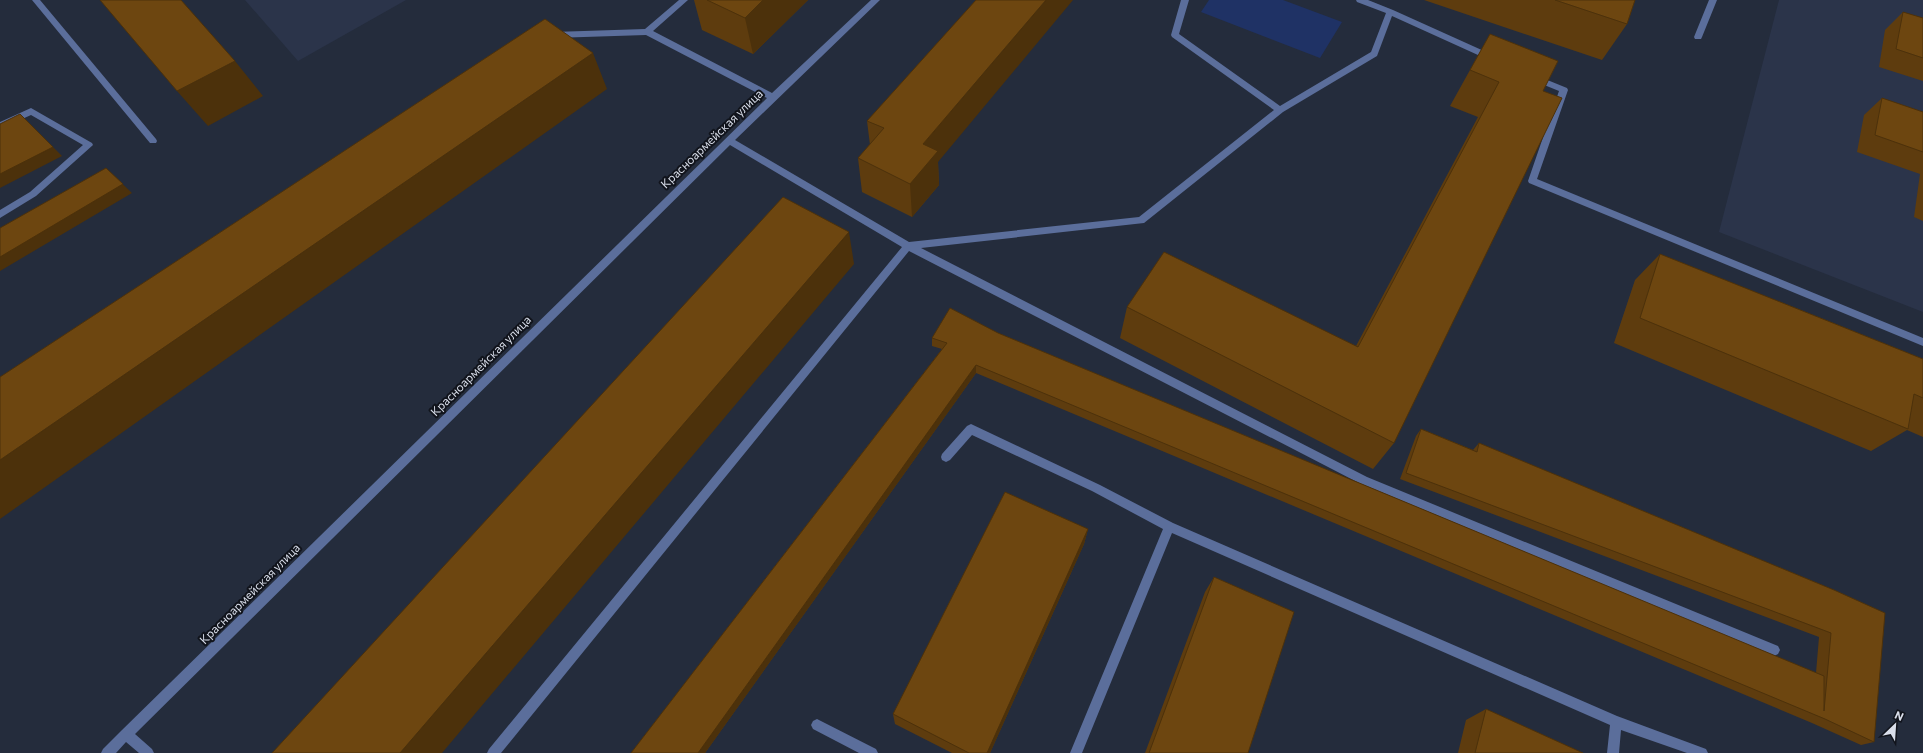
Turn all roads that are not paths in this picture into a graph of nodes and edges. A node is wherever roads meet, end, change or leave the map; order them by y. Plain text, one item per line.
1 (36, 0) edge
2 (684, 0) edge
3 (876, 0) edge
4 (1185, 0) edge
5 (1360, 0) edge
6 (1713, 0) edge
7 (1390, 12) junction
8 (647, 32) junction
9 (1698, 37) dead end
10 (547, 39) edge
11 (1498, 61) edge
12 (1527, 74) edge
13 (773, 97) junction
14 (1280, 110) junction
15 (0, 126) edge
16 (729, 140) junction
17 (153, 141) dead end
18 (0, 214) edge
19 (908, 246) junction
20 (1923, 342) edge
21 (946, 457) dead end
22 (1169, 527) junction
23 (1774, 650) dead end
24 (1616, 722) junction
25 (817, 725) dead end
26 (126, 734) junction
27 (107, 753) edge
28 (148, 753) edge
29 (493, 753) edge
30 (872, 753) edge
31 (1076, 753) edge
32 (1613, 753) edge
33 (1702, 753) edge

1 - 17 street
2 - 8 street
3 - 13 street, Красноармейская улица
4 - 14 street
5 - 7 street
6 - 9 street
7 - 11 street
7 - 14 street
8 - 10 street
8 - 13 street
12 - 20 street
13 - 16 street, Красноармейская улица
14 - 19 street
15 - 18 street
16 - 19 street
16 - 26 street, Красноармейская улица
19 - 23 street
19 - 29 street
21 - 22 street
22 - 24 street
22 - 31 street
24 - 32 street
24 - 33 street
25 - 30 street
26 - 27 street, Красноармейская улица
26 - 28 street

